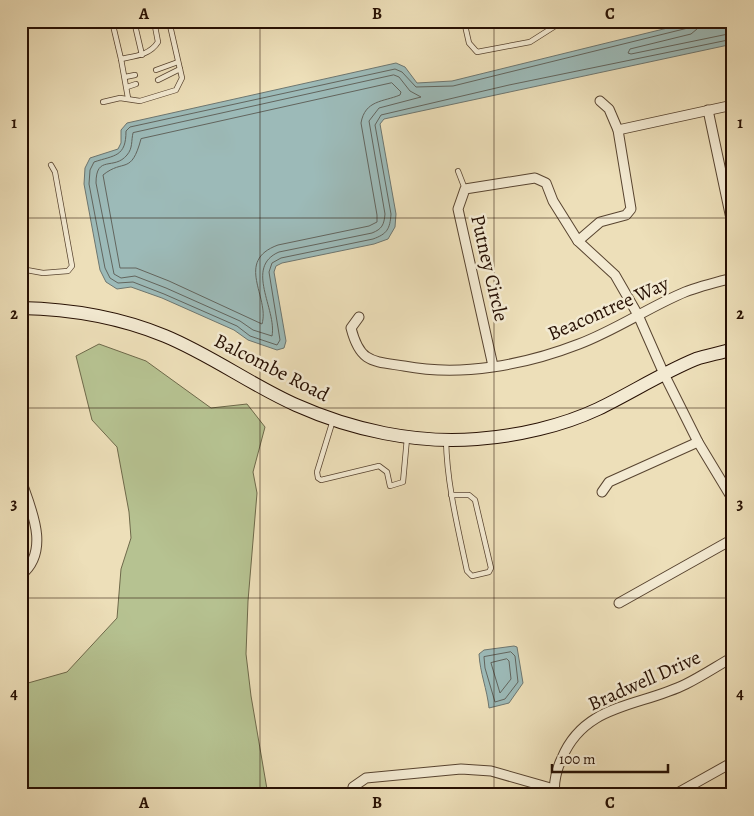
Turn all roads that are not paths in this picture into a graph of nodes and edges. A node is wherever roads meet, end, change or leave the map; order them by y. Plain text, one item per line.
1 (112, 21) edge
2 (134, 21) edge
3 (154, 21) edge
4 (169, 21) edge
5 (464, 21) edge
6 (563, 21) edge
7 (142, 55) junction
8 (122, 59) junction
9 (178, 62) junction
10 (180, 69) junction
11 (156, 70) dead end
12 (135, 75) dead end
13 (125, 77) junction
14 (158, 80) dead end
15 (136, 84) dead end
16 (127, 86) junction
17 (128, 98) junction
18 (600, 101) dead end
19 (104, 102) dead end
20 (733, 105) edge
21 (708, 110) junction
22 (618, 130) junction
23 (51, 165) dead end
24 (458, 171) dead end
25 (465, 190) junction
26 (733, 228) edge
27 (578, 241) junction
28 (21, 269) edge
29 (733, 278) edge
30 (21, 308) edge
31 (638, 315) junction
32 (359, 318) dead end
33 (733, 349) edge
34 (493, 366) junction
35 (664, 374) junction
36 (333, 418) junction
37 (407, 437) junction
38 (446, 439) junction
39 (698, 442) junction
40 (21, 480) edge
41 (602, 492) dead end
42 (451, 495) junction
43 (733, 500) edge
44 (733, 539) edge
45 (21, 575) edge
46 (620, 603) dead end
47 (733, 657) edge
48 (733, 762) edge
49 (352, 787) dead end
50 (554, 792) edge
51 (674, 795) edge

1 - 8 lane
2 - 7 lane
3 - 7 lane
4 - 9 lane
5 - 6 lane
7 - 8 lane
8 - 13 lane
9 - 10 lane
9 - 11 lane
10 - 14 lane
10 - 17 lane
12 - 13 lane
13 - 16 lane
15 - 16 lane
16 - 17 lane
17 - 19 lane
18 - 22 street
20 - 21 street
21 - 22 street
21 - 26 street
22 - 27 street
23 - 28 lane
24 - 25 lane
25 - 27 street, Putney Circle
25 - 34 street, Putney Circle
27 - 31 street, Putney Circle
29 - 31 street, Beacontree Way
30 - 36 street, Balcombe Road
31 - 34 street, Beacontree Way
31 - 35 street, Putney Circle
32 - 34 street, Beacontree Way
33 - 35 street, Balcombe Road
35 - 38 street, Balcombe Road
35 - 39 street, Putney Circle
36 - 37 street, Balcombe Road
36 - 37 lane
37 - 38 street, Balcombe Road
38 - 42 lane
39 - 41 street
39 - 43 street, Putney Circle
40 - 45 street
42 - 42 lane
44 - 46 street
47 - 50 street, Bradwell Drive
48 - 51 street
49 - 50 street

